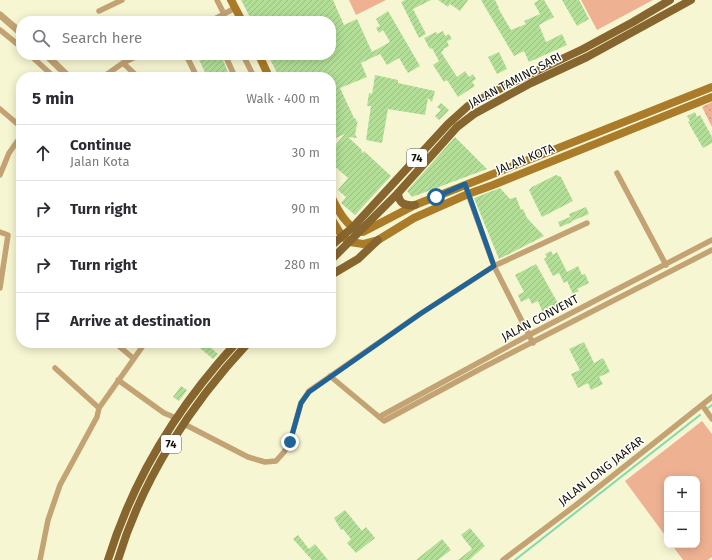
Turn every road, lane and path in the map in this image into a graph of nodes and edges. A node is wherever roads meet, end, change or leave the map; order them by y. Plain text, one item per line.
1 (122, 0) edge
2 (217, 0) edge
3 (231, 0) edge
4 (670, 0) edge
5 (691, 0) edge
6 (235, 8) junction
7 (99, 11) dead end
8 (224, 14) junction
9 (220, 16) edge
10 (239, 16) edge
11 (3, 17) edge
12 (16, 29) edge
13 (0, 30) edge
14 (16, 43) edge
15 (35, 60) edge
16 (51, 60) edge
17 (129, 60) edge
18 (188, 60) edge
19 (227, 60) edge
20 (246, 60) edge
21 (260, 60) edge
22 (123, 63) junction
23 (49, 72) edge
24 (64, 72) edge
25 (110, 72) edge
26 (133, 72) edge
27 (194, 72) edge
28 (233, 72) edge
29 (252, 72) edge
30 (266, 72) edge
31 (712, 87) edge
32 (712, 97) edge
33 (0, 109) edge
34 (16, 122) edge
35 (16, 143) edge
36 (617, 173) dead end
37 (0, 175) edge
38 (465, 184) junction
39 (398, 193) junction
40 (468, 194) junction
41 (415, 205) junction
42 (336, 206) edge
43 (587, 223) dead end
44 (336, 226) edge
45 (356, 229) junction
46 (0, 232) edge
47 (342, 236) junction
48 (378, 240) junction
49 (712, 240) edge
50 (336, 241) edge
51 (350, 242) junction
52 (712, 250) edge
53 (336, 255) edge
54 (666, 265) junction
55 (494, 266) junction
56 (336, 272) edge
57 (0, 288) edge
58 (529, 335) junction
59 (533, 343) junction
60 (121, 348) edge
61 (141, 348) edge
62 (232, 348) edge
63 (244, 348) edge
64 (133, 358) junction
65 (55, 368) dead end
66 (330, 376) junction
67 (118, 380) junction
68 (712, 397) edge
69 (702, 405) junction
70 (99, 408) junction
71 (379, 417) junction
72 (176, 418) junction
73 (712, 418) edge
74 (184, 424) junction
75 (40, 560) edge
76 (108, 560) edge
77 (118, 560) edge
78 (503, 560) edge

1 - 7 street
2 - 8 street
3 - 6 main road
4 - 45 main road, JALAN TAMING SARI / 74
5 - 39 main road, JALAN TAMING SARI / 74
6 - 8 street
6 - 10 main road
8 - 9 street
11 - 12 street
13 - 14 street
15 - 23 street
16 - 24 street
17 - 22 street
18 - 27 street
19 - 28 street
20 - 29 street
21 - 30 main road
22 - 25 street
22 - 26 street
31 - 38 main road, JALAN KOTA
32 - 40 main road, JALAN KOTA
33 - 34 street
35 - 37 street
36 - 54 street
38 - 40 street
38 - 41 main road, JALAN KOTA
39 - 41 main road
39 - 45 main road, JALAN TAMING SARI / 74
40 - 48 main road, JALAN KOTA
40 - 55 street
41 - 45 main road, JALAN KOTA
42 - 45 main road
43 - 55 street
44 - 47 main road
45 - 47 main road, 74
45 - 51 main road, 74
46 - 57 street
47 - 50 main road, 74
47 - 51 main road
48 - 51 main road, JALAN KOTA
48 - 56 main road
49 - 54 street, JALAN CONVENT
51 - 53 main road, 74
52 - 59 street, JALAN CONVENT
54 - 58 street, JALAN CONVENT
55 - 58 street
55 - 66 street
58 - 59 street
58 - 71 street, JALAN CONVENT
59 - 71 street, JALAN CONVENT
60 - 64 street
61 - 64 street
62 - 72 main road, 74
63 - 74 main road, 74
64 - 67 street
65 - 70 street
66 - 71 street, JALAN CONVENT
66 - 74 street
67 - 70 street
67 - 72 street
68 - 69 street, JALAN LONG JAAFAR
69 - 73 street
69 - 78 street, JALAN LONG JAAFAR
70 - 75 street
72 - 76 main road, 74
74 - 77 main road, 74

